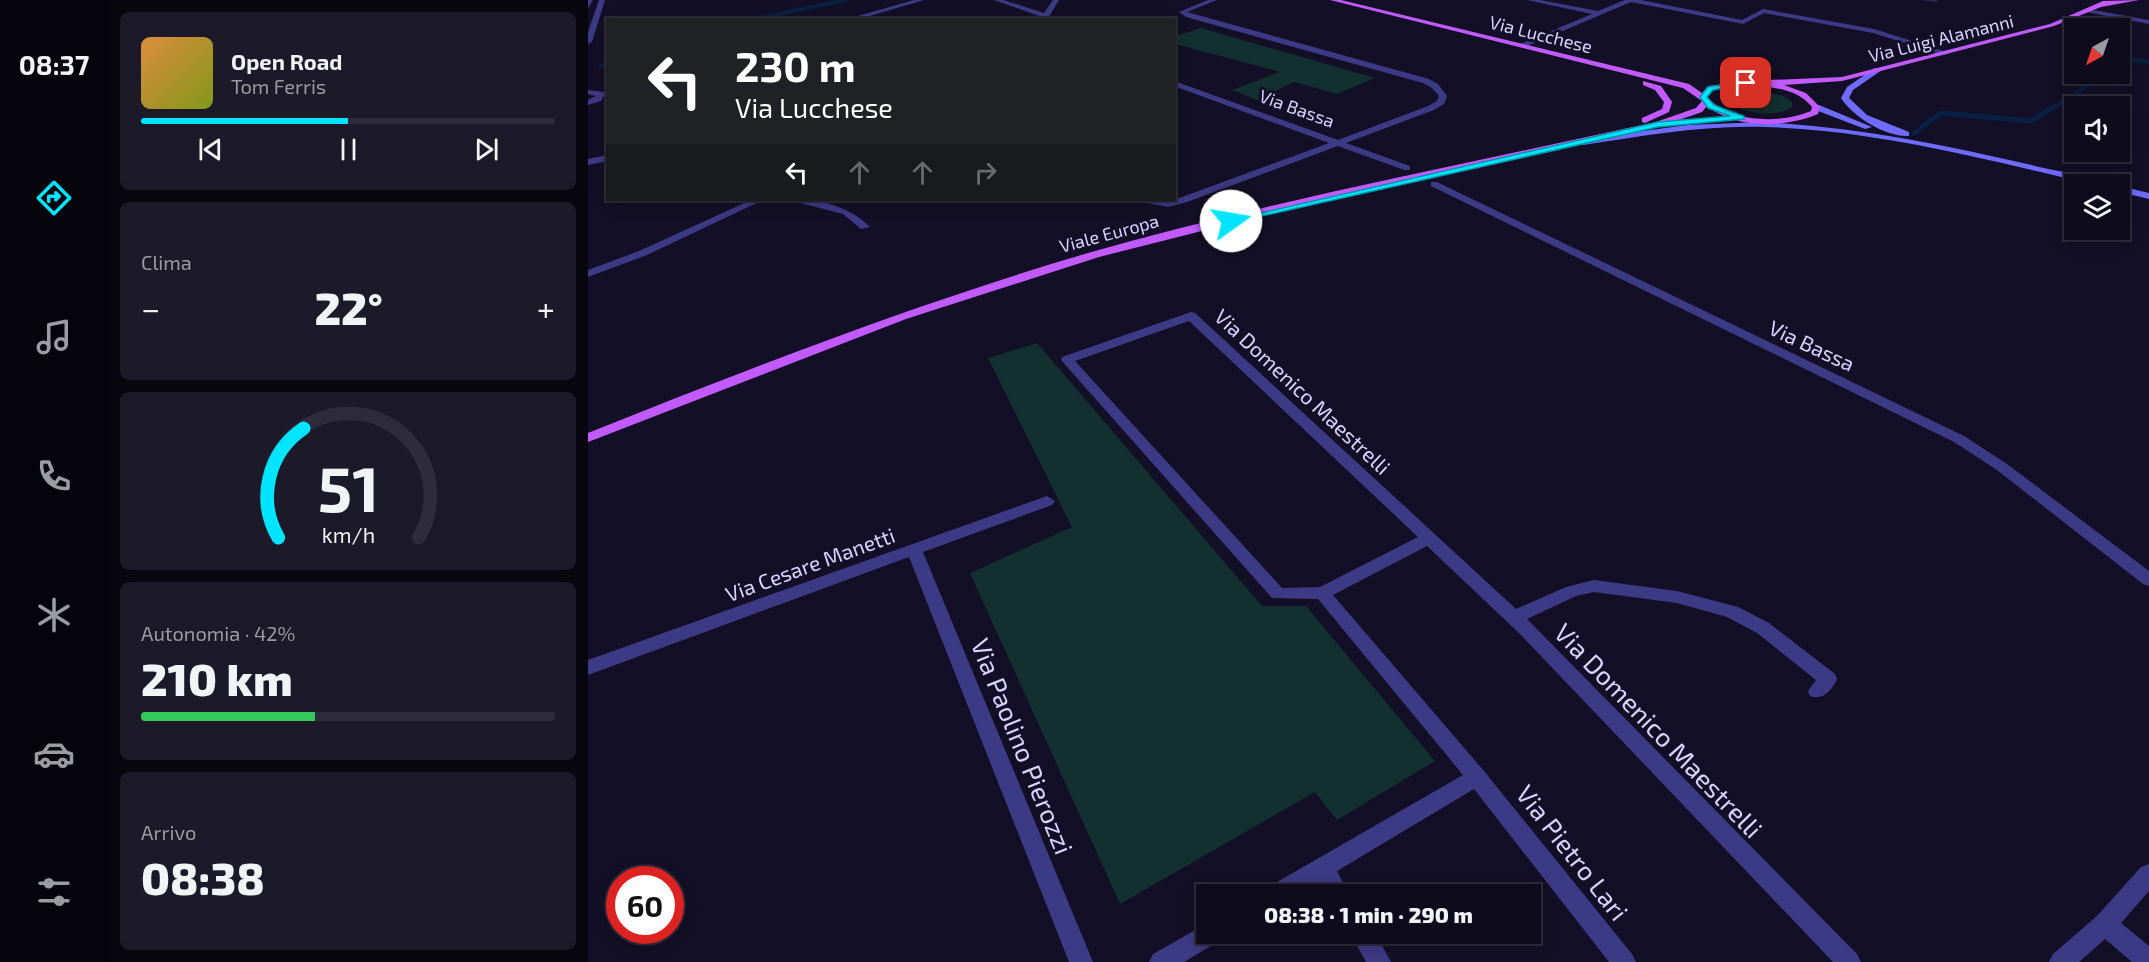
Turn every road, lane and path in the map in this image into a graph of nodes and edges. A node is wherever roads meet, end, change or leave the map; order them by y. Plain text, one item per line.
1 (590, 0) edge
2 (611, 0) edge
3 (921, 0) edge
4 (997, 0) edge
5 (1056, 0) edge
6 (1214, 0) edge
7 (1333, 0) edge
8 (1530, 0) edge
9 (1631, 0) edge
10 (2093, 0) edge
11 (2136, 0) edge
12 (602, 1) edge
13 (2083, 1) edge
14 (2115, 2) junction
15 (588, 6) edge
16 (2085, 12) junction
17 (1596, 13) junction
18 (854, 18) edge
19 (1044, 18) edge
20 (2149, 22) edge
21 (588, 42) edge
22 (1523, 46) junction
23 (1946, 53) junction
24 (1878, 70) junction
25 (1842, 79) junction
26 (1176, 84) edge
27 (1761, 84) junction
28 (606, 91) edge
29 (588, 92) edge
30 (598, 93) junction
31 (1705, 99) junction
32 (588, 103) edge
33 (1815, 104) junction
34 (1741, 118) junction
35 (1797, 120) junction
36 (1658, 124) junction
37 (1876, 130) junction
38 (1338, 142) junction
39 (1576, 143) junction
40 (1966, 152) junction
41 (606, 158) edge
42 (588, 162) edge
43 (1407, 168) dead end
44 (2037, 169) junction
45 (2064, 175) edge
46 (1434, 184) dead end
47 (2130, 191) edge
48 (2149, 196) edge
49 (756, 201) edge
50 (798, 201) edge
51 (1152, 201) edge
52 (866, 226) dead end
53 (588, 274) edge
54 (588, 438) edge
55 (1047, 501) dead end
56 (1428, 539) junction
57 (914, 550) junction
58 (2149, 580) edge
59 (1323, 593) junction
60 (1514, 618) junction
61 (588, 669) edge
62 (1817, 691) dead end
63 (1477, 777) junction
64 (1323, 868) junction
65 (2149, 875) edge
66 (1295, 884) edge
67 (1332, 884) edge
68 (2105, 924) junction
69 (1196, 942) edge
70 (1368, 944) edge
71 (2149, 961) edge
72 (1081, 962) edge
73 (1161, 962) edge
74 (1379, 962) edge
75 (1624, 962) edge
76 (1849, 962) edge
77 (2061, 962) edge

1 - 15 street
2 - 12 street
3 - 18 street
4 - 19 street
5 - 19 street
6 - 38 street
7 - 22 main road, Via Lucchese
8 - 17 street
9 - 17 street
9 - 23 street
10 - 14 main road
11 - 14 main road
12 - 21 street
13 - 16 main road
14 - 16 main road, Via Luigi Alamanni
16 - 20 street
16 - 23 main road, Via Luigi Alamanni
17 - 22 street
22 - 31 main road, Via Lucchese
22 - 39 main road
23 - 24 main road, Via Luigi Alamanni
24 - 25 main road, Via Luigi Alamanni
24 - 40 main road
25 - 27 main road, Via Luigi Alamanni
25 - 33 main road, Via Luigi Alamanni
26 - 38 street, Via Bassa
27 - 31 main road, Via Lucchese
27 - 33 main road, Via Lucchese
28 - 30 street
29 - 30 street
30 - 32 street
31 - 34 main road, Via Lucchese
31 - 36 main road, Viale Europa
33 - 35 main road
33 - 37 main road, Via Lucchese
34 - 35 main road, Via Lucchese
34 - 36 main road, Viale Europa
35 - 37 main road, Via Lucchese
36 - 39 main road, Viale Europa
37 - 40 main road, Via Lucchese
38 - 43 street, Via Bassa
38 - 51 street
39 - 44 main road
39 - 54 main road, Viale Europa
40 - 44 main road, Via Lucchese
41 - 42 street
44 - 45 main road, Via Lucchese
46 - 58 street, Via Bassa
47 - 48 main road
49 - 53 street
50 - 52 street
55 - 57 street, Via Cesare Manetti
56 - 59 street
56 - 59 street, Via Domenico Maestrelli
56 - 60 street, Via Domenico Maestrelli
57 - 61 street, Via Cesare Manetti
57 - 72 street, Via Paolino Pierozzi
59 - 63 street, Via Pietro Lari
60 - 62 street
60 - 76 street, Via Domenico Maestrelli
63 - 64 street
63 - 75 street, Via Pietro Lari
64 - 66 street
64 - 67 street
65 - 68 street
68 - 71 street
68 - 77 street
69 - 73 street
70 - 74 street

